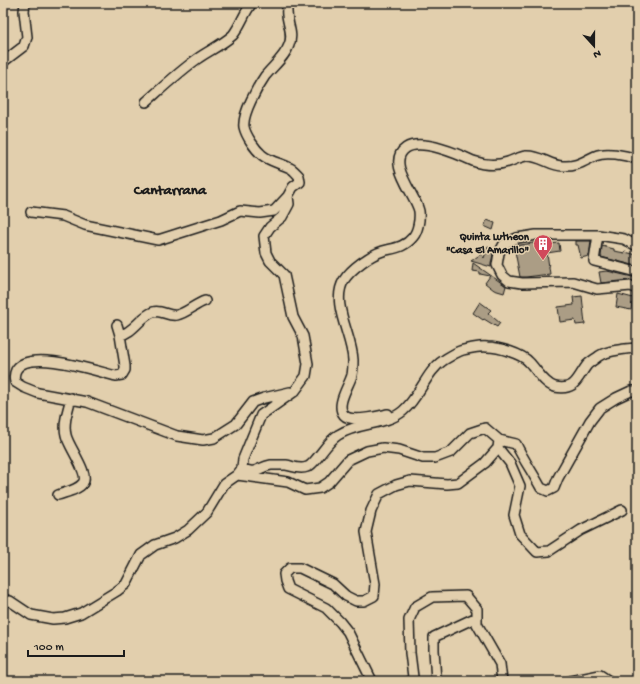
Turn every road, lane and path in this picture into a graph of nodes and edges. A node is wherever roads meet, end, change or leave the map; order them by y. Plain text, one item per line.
1 (26, 3) edge
2 (252, 3) edge
3 (288, 3) edge
4 (3, 62) edge
5 (146, 102) dead end
6 (637, 159) edge
7 (288, 196) junction
8 (31, 212) dead end
9 (598, 235) junction
10 (637, 246) edge
11 (637, 272) edge
12 (637, 289) edge
13 (205, 301) dead end
14 (117, 325) dead end
15 (120, 335) junction
16 (637, 348) edge
17 (295, 390) junction
18 (637, 391) edge
19 (71, 398) junction
20 (395, 416) junction
21 (498, 444) junction
22 (240, 472) junction
23 (58, 495) dead end
24 (622, 510) dead end
25 (3, 599) edge
26 (477, 617) junction
27 (372, 681) edge
28 (412, 681) edge
29 (436, 681) edge
30 (502, 681) edge
31 (570, 681) edge
32 (609, 681) edge

1 - 4 street
2 - 5 street
3 - 7 street
6 - 20 street
7 - 8 street
7 - 17 street
9 - 10 street
9 - 11 street
9 - 12 street
13 - 15 street
14 - 15 street
15 - 19 street
16 - 20 street
17 - 19 street
17 - 22 street
18 - 21 street
19 - 23 street
20 - 22 street
21 - 22 street
21 - 24 street
21 - 27 street
22 - 25 street
26 - 28 street
26 - 29 street
26 - 30 street
31 - 32 street

